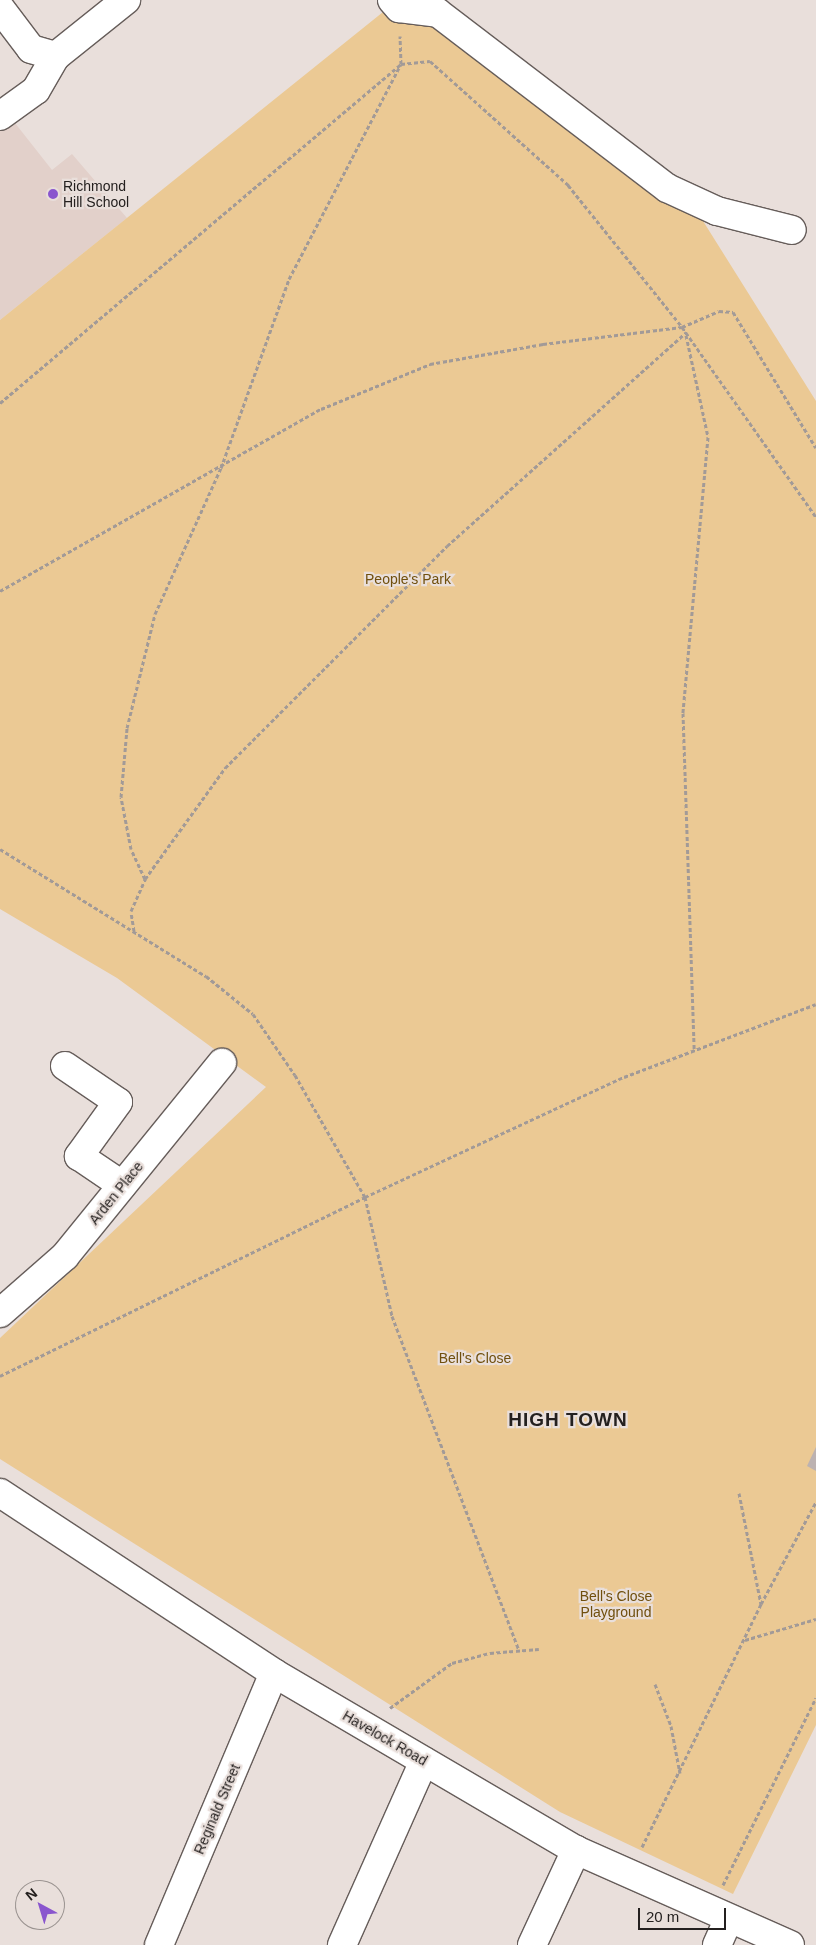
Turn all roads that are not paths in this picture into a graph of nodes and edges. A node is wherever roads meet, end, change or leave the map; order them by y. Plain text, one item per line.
1 (126, 0) edge
2 (392, 0) edge
3 (0, 8) edge
4 (56, 56) junction
5 (0, 116) edge
6 (792, 230) dead end
7 (222, 1063) dead end
8 (65, 1066) dead end
9 (122, 1185) junction
10 (2, 1307) edge
11 (0, 1493) edge
12 (274, 1673) junction
13 (424, 1761) junction
14 (576, 1850) junction
15 (719, 1916) junction
16 (159, 1945) edge
17 (342, 1945) edge
18 (532, 1945) edge
19 (717, 1945) edge
20 (790, 1945) edge

1 - 4 street
2 - 6 street
3 - 4 street
4 - 5 street
7 - 9 street, Arden Place
8 - 9 street
9 - 10 street, Arden Place
11 - 12 street, Havelock Road
12 - 13 street, Havelock Road
12 - 16 street, Reginald Street
13 - 14 street, Havelock Road
13 - 17 street
14 - 15 street, Havelock Road
14 - 18 street
15 - 19 street
15 - 20 street, Havelock Road

